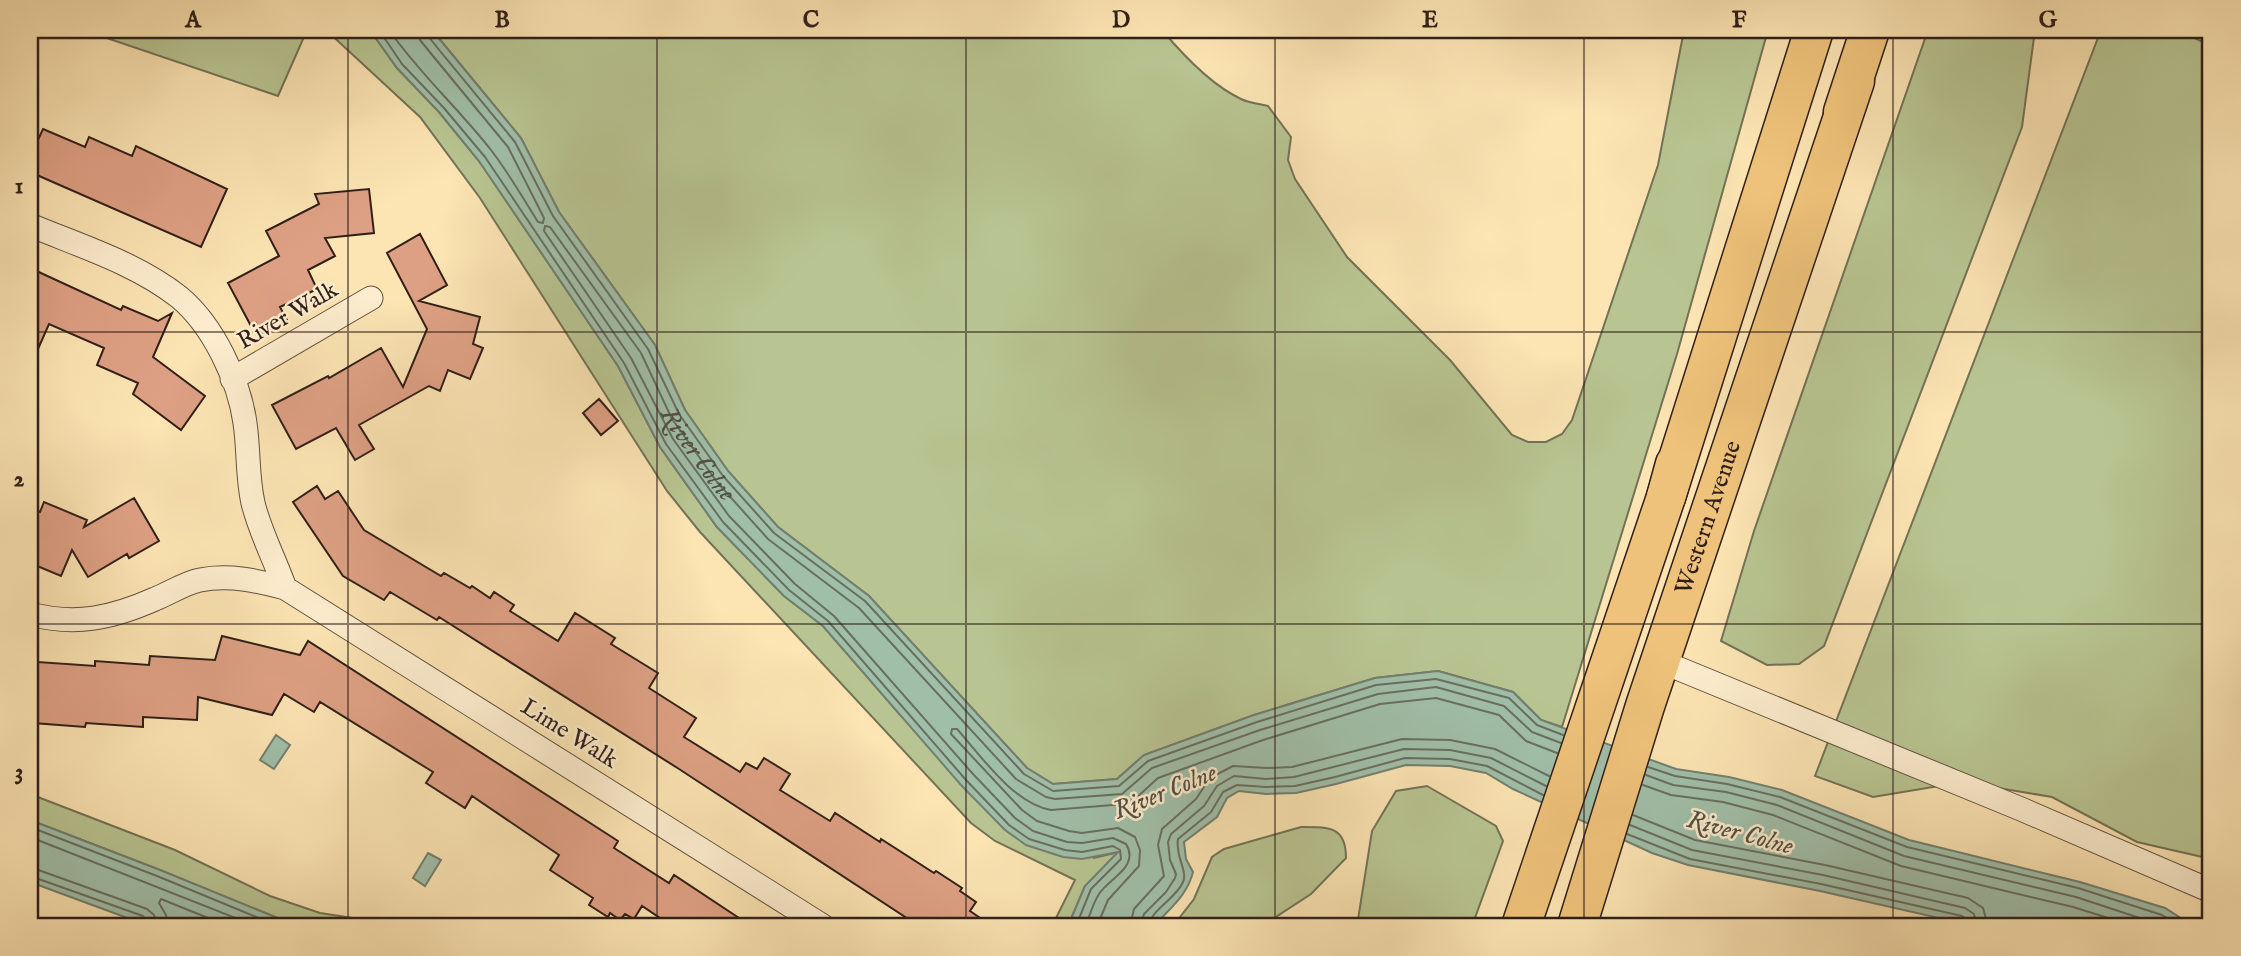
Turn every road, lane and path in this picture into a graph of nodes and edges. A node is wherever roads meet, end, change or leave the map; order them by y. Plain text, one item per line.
1 (1794, 30) edge
2 (1814, 30) edge
3 (1870, 30) edge
4 (1875, 30) edge
5 (1843, 112) junction
6 (30, 225) edge
7 (371, 298) dead end
8 (232, 379) junction
9 (1666, 497) junction
10 (285, 588) junction
11 (30, 614) edge
12 (1660, 661) junction
13 (2211, 891) edge
14 (823, 926) edge
15 (1521, 926) edge
16 (1577, 926) edge

1 - 9 highway
2 - 9 highway
3 - 5 highway
4 - 5 highway
5 - 12 highway, Western Avenue
6 - 8 street
7 - 8 street, River Walk
8 - 10 street
9 - 15 highway, Western Avenue
10 - 11 street
10 - 14 street, Lime Walk
12 - 13 street
12 - 16 highway, Western Avenue

